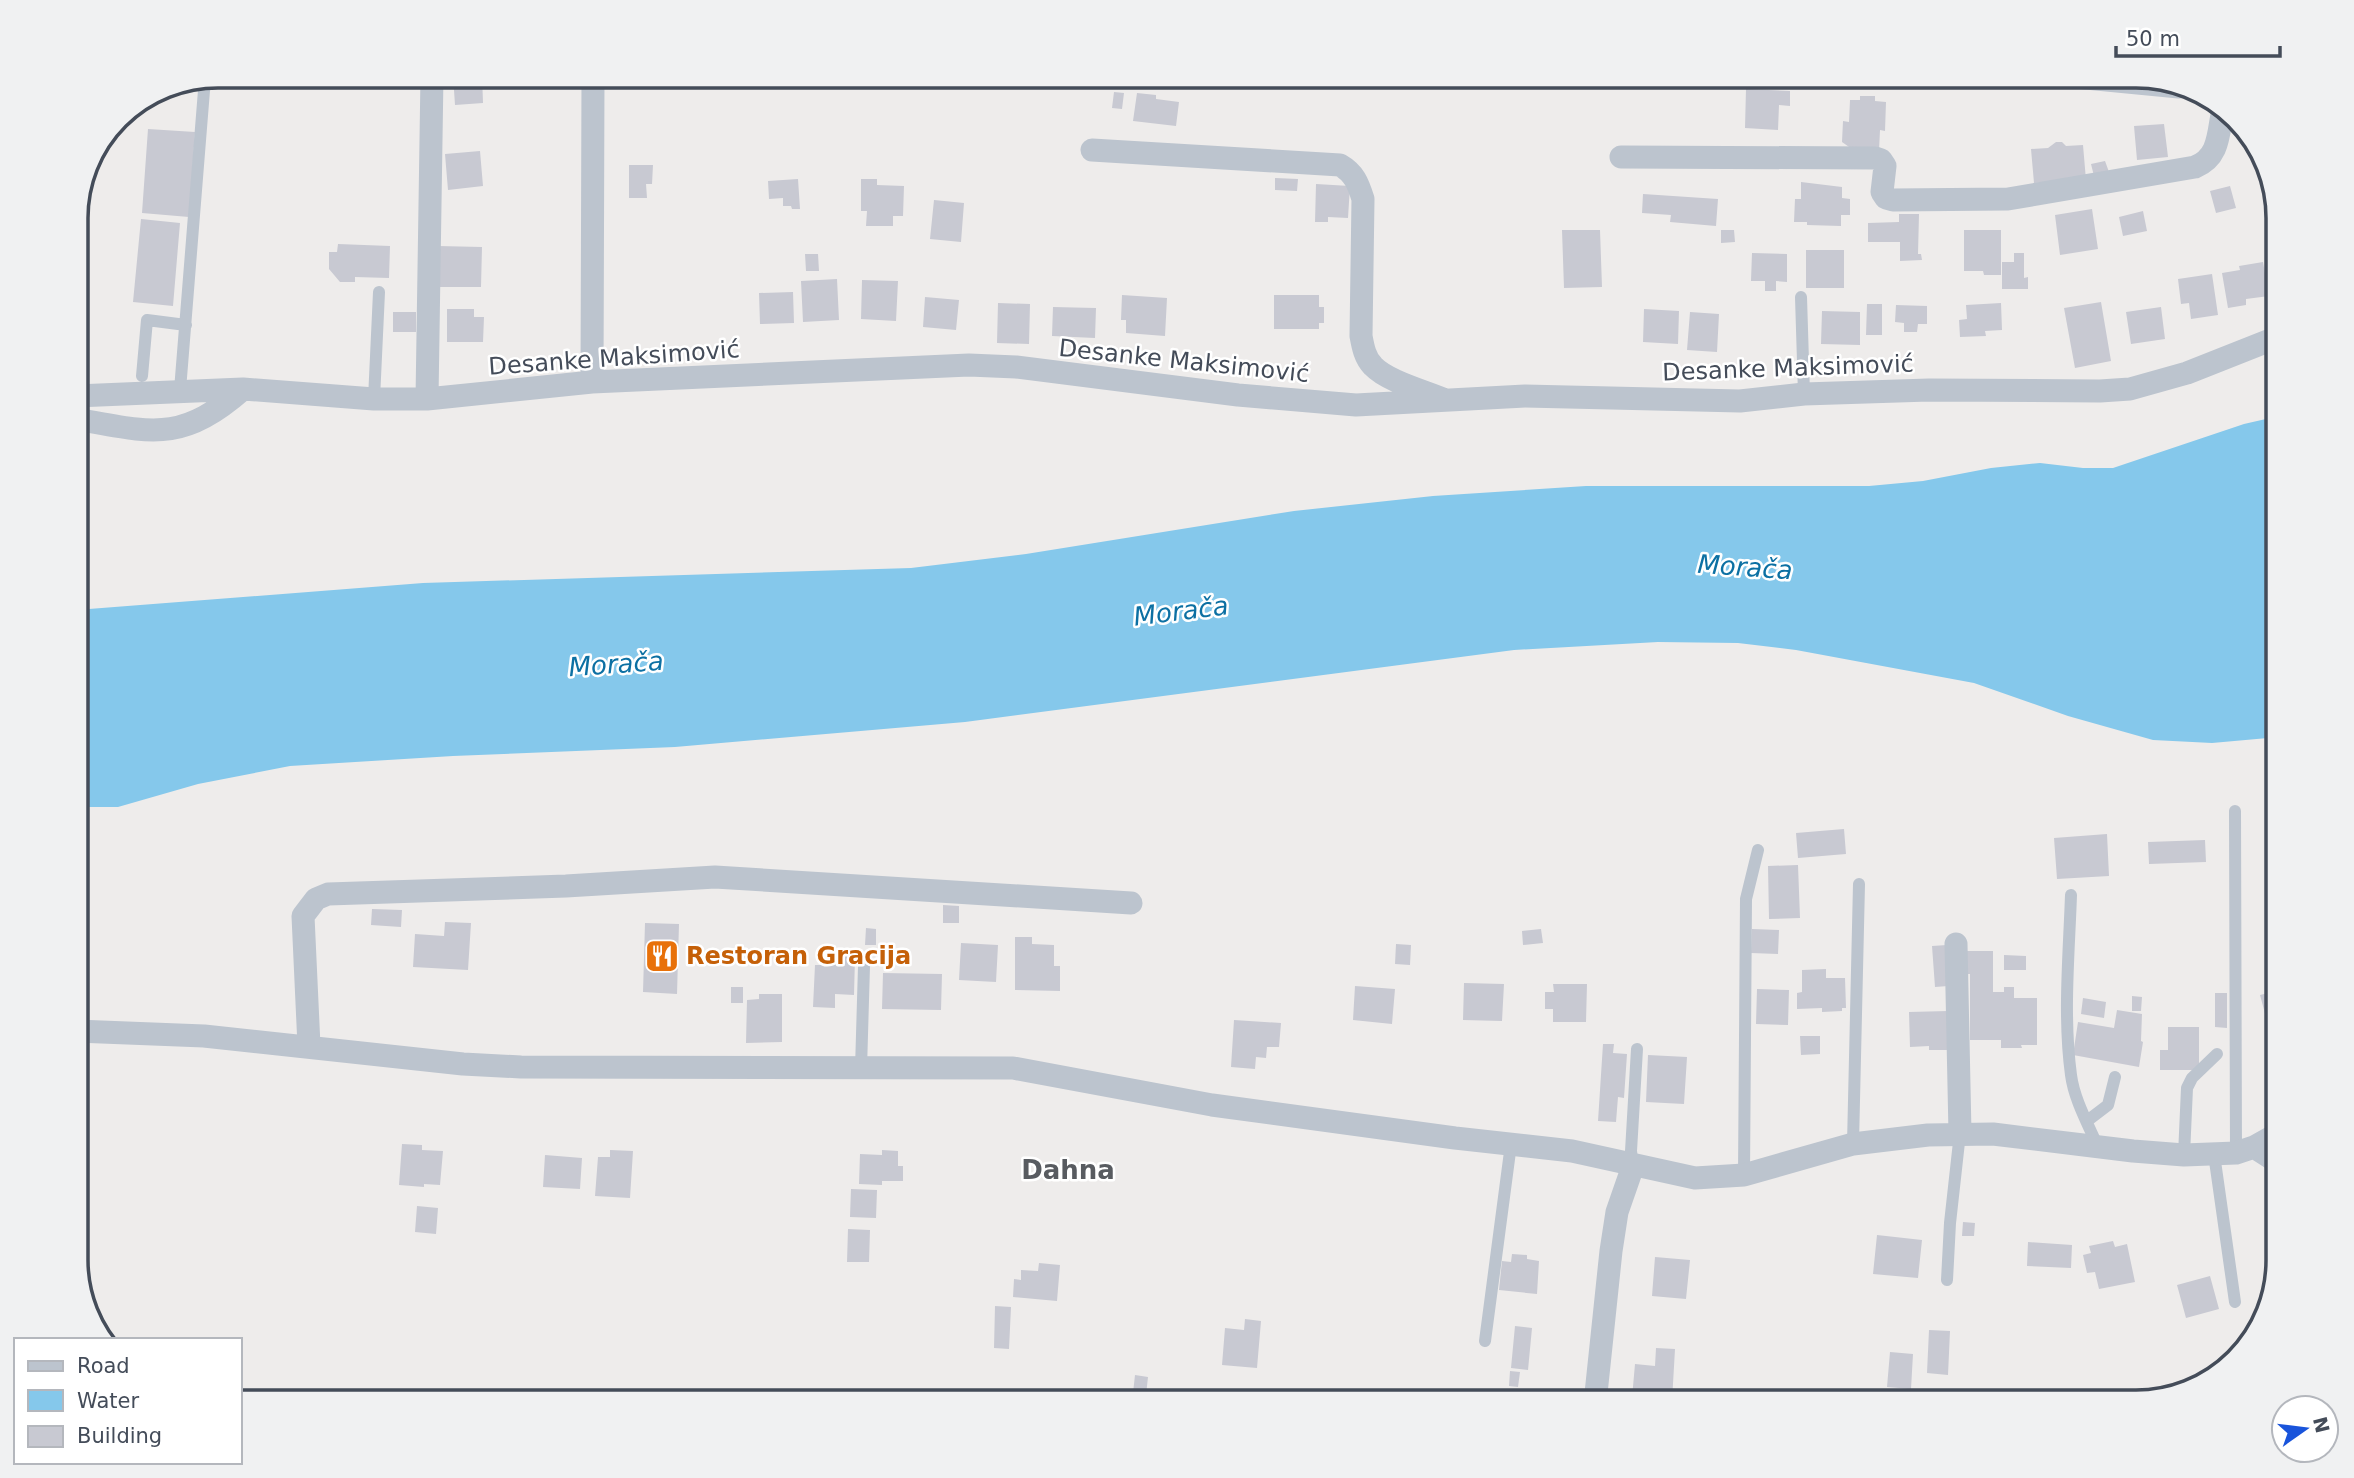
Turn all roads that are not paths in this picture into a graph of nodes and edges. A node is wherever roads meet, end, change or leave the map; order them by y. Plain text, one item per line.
1 (432, 88) edge
2 (593, 88) edge
3 (204, 89) edge
4 (2220, 119) edge
5 (1092, 150) dead end
6 (1621, 157) dead end
7 (379, 292) dead end
8 (1801, 297) dead end
9 (186, 325) junction
10 (2266, 342) edge
11 (142, 376) dead end
12 (592, 382) junction
13 (243, 389) junction
14 (180, 390) junction
15 (1804, 394) junction
16 (88, 395) edge
17 (374, 399) junction
18 (427, 399) junction
19 (1449, 401) junction
20 (88, 421) edge
21 (2235, 811) dead end
22 (1758, 850) dead end
23 (1859, 884) dead end
24 (2071, 895) dead end
25 (1131, 903) dead end
26 (1956, 944) dead end
27 (864, 966) dead end
28 (88, 1031) edge
29 (309, 1046) junction
30 (1637, 1049) dead end
31 (2217, 1054) dead end
32 (861, 1069) junction
33 (2115, 1077) dead end
34 (2087, 1121) junction
35 (1960, 1133) junction
36 (2266, 1138) edge
37 (1511, 1144) junction
38 (1853, 1144) junction
39 (2098, 1147) junction
40 (2235, 1151) junction
41 (2184, 1155) junction
42 (2266, 1159) edge
43 (1633, 1166) junction
44 (1744, 1175) junction
45 (1947, 1280) dead end
46 (2235, 1302) dead end
47 (1485, 1341) dead end
48 (1596, 1390) edge

1 - 18 street
2 - 12 street
3 - 9 lane
4 - 6 street
5 - 19 street
7 - 17 lane
8 - 15 lane
9 - 11 lane
9 - 14 lane
10 - 15 street, Desanke Maksimović
12 - 18 street, Desanke Maksimović
12 - 19 street, Desanke Maksimović
13 - 14 street, Desanke Maksimović
13 - 17 street, Desanke Maksimović
13 - 20 street
14 - 16 street, Desanke Maksimović
15 - 19 street, Desanke Maksimović
17 - 18 street, Desanke Maksimović
21 - 40 lane
22 - 44 lane
23 - 38 lane
24 - 34 lane
25 - 29 street
26 - 35 street
27 - 32 lane
28 - 29 street
29 - 32 street
30 - 43 lane
31 - 41 lane
32 - 37 street
33 - 34 lane
34 - 39 lane
35 - 38 street
35 - 39 street
35 - 45 lane
36 - 40 street
37 - 43 street
37 - 47 lane
38 - 44 street
39 - 41 street
40 - 41 street
40 - 42 street
40 - 46 lane
43 - 44 street
43 - 48 street

